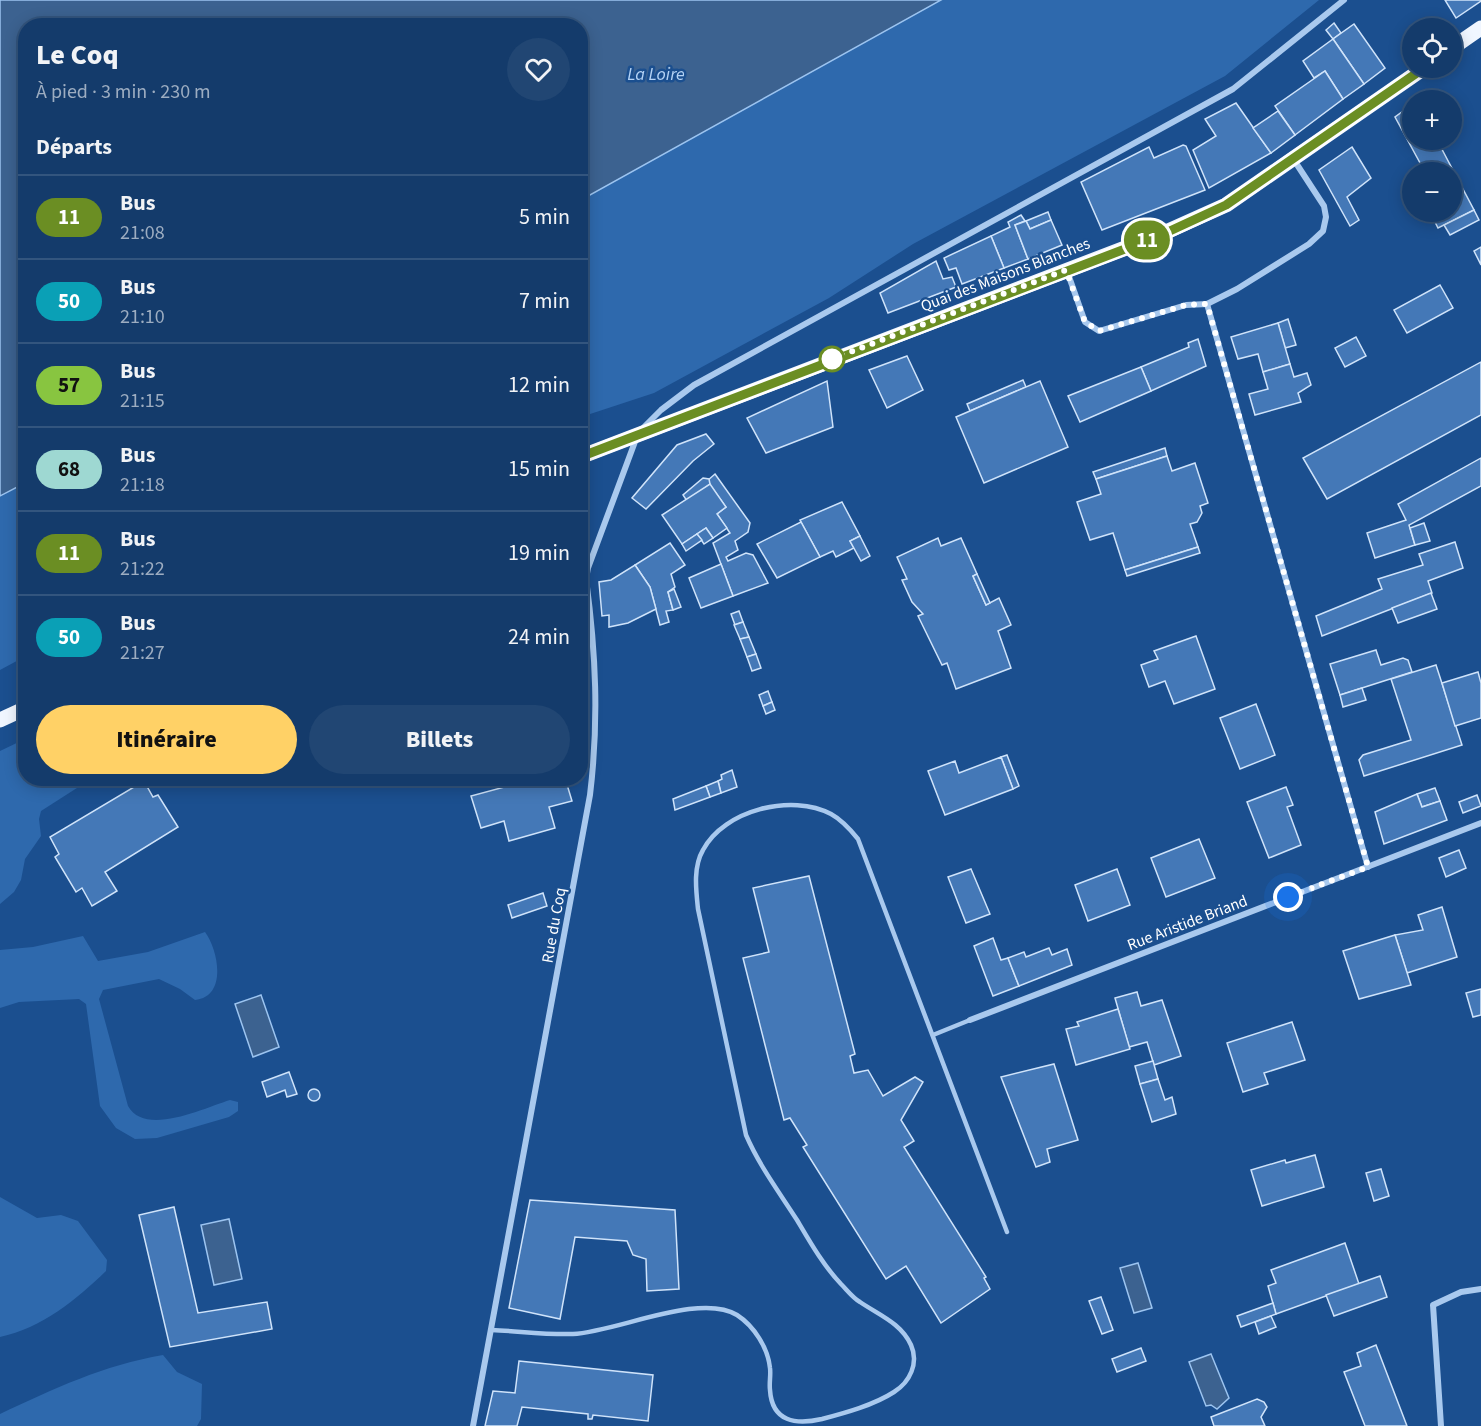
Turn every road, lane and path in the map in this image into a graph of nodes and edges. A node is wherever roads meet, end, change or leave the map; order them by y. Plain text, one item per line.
1 (1344, 0) edge
2 (1481, 28) edge
3 (1462, 41) edge
4 (1409, 78) edge
5 (1292, 158) junction
6 (1066, 270) junction
7 (1207, 304) junction
8 (638, 433) junction
9 (588, 454) edge
10 (588, 568) edge
11 (588, 595) edge
12 (18, 712) edge
13 (0, 720) edge
14 (1481, 823) edge
15 (1368, 867) junction
16 (970, 1020) joint
17 (933, 1035) junction
18 (1007, 1232) dead end
19 (1481, 1289) edge
20 (492, 1330) junction
21 (473, 1426) edge
22 (1441, 1426) edge

1 - 8 street
2 - 3 main road
4 - 5 main road, Quai des Maisons Blanches
5 - 6 main road, Quai des Maisons Blanches
5 - 7 street
6 - 7 street
6 - 8 main road, Quai des Maisons Blanches
7 - 15 street
8 - 9 main road, Quai des Maisons Blanches
8 - 10 street, Rue du Coq
11 - 20 street, Rue du Coq
12 - 13 main road
14 - 15 street, Rue Aristide Briand
15 - 16 street, Rue Aristide Briand
16 - 17 lane
17 - 18 lane
17 - 20 lane
19 - 22 street
20 - 21 street, Rue du Coq

